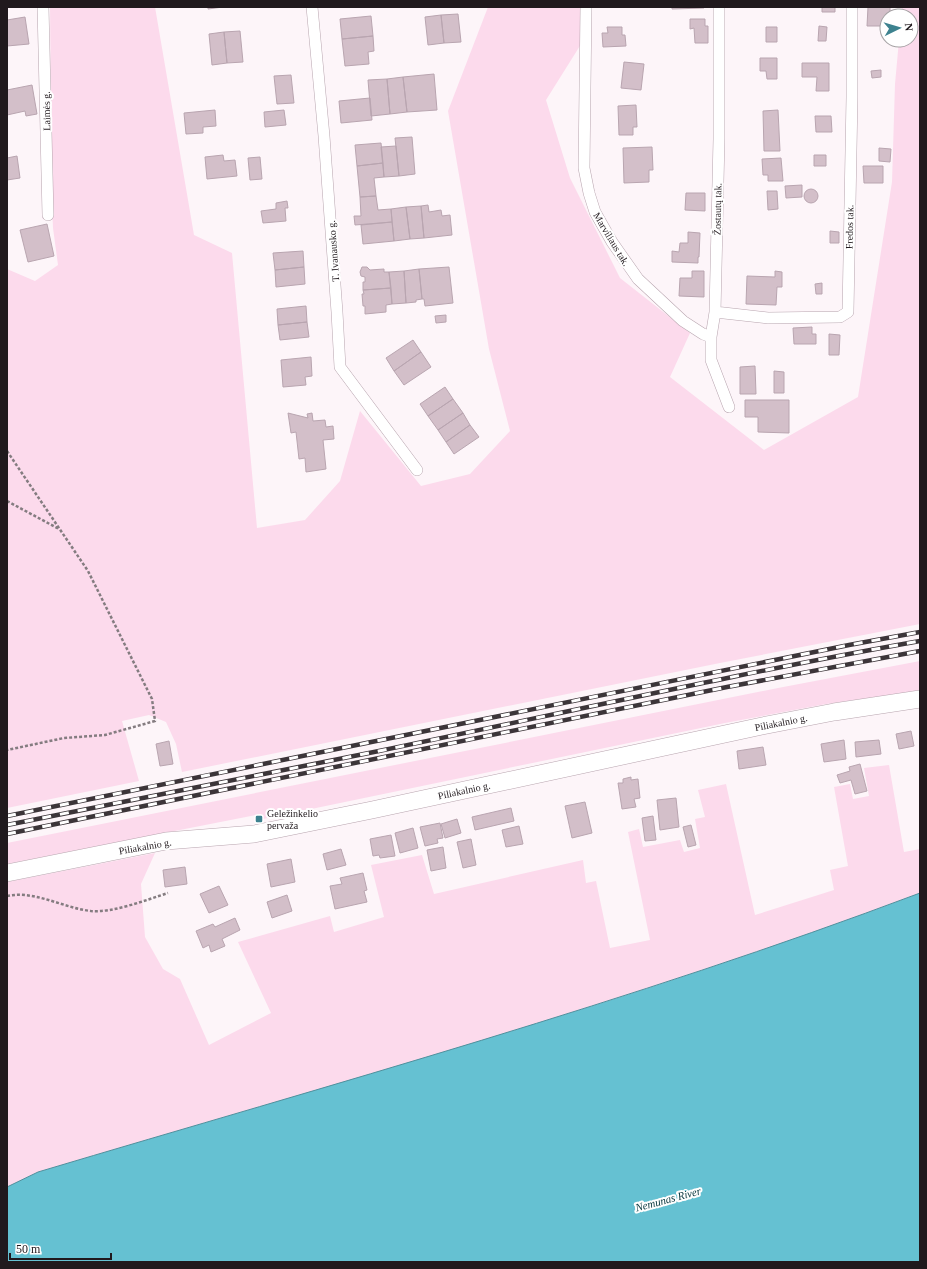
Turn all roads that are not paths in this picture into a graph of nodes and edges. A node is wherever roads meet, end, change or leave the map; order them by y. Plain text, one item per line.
1 (43, 7) edge
2 (312, 7) edge
3 (586, 7) edge
4 (719, 7) edge
5 (852, 7) edge
6 (48, 215) dead end
7 (715, 312) junction
8 (711, 337) junction
9 (729, 407) dead end
10 (417, 470) dead end
11 (920, 699) edge
12 (7, 873) edge

1 - 6 street, Laimės g.
2 - 10 street, T. Ivanausko g.
3 - 8 street, Marviliaus tak.
4 - 7 street, Žostautų tak.
5 - 7 street, Fredos tak.
7 - 8 street, Žostautų tak.
8 - 9 street, Žostautų tak.
11 - 12 main road, Piliakalnio g.

